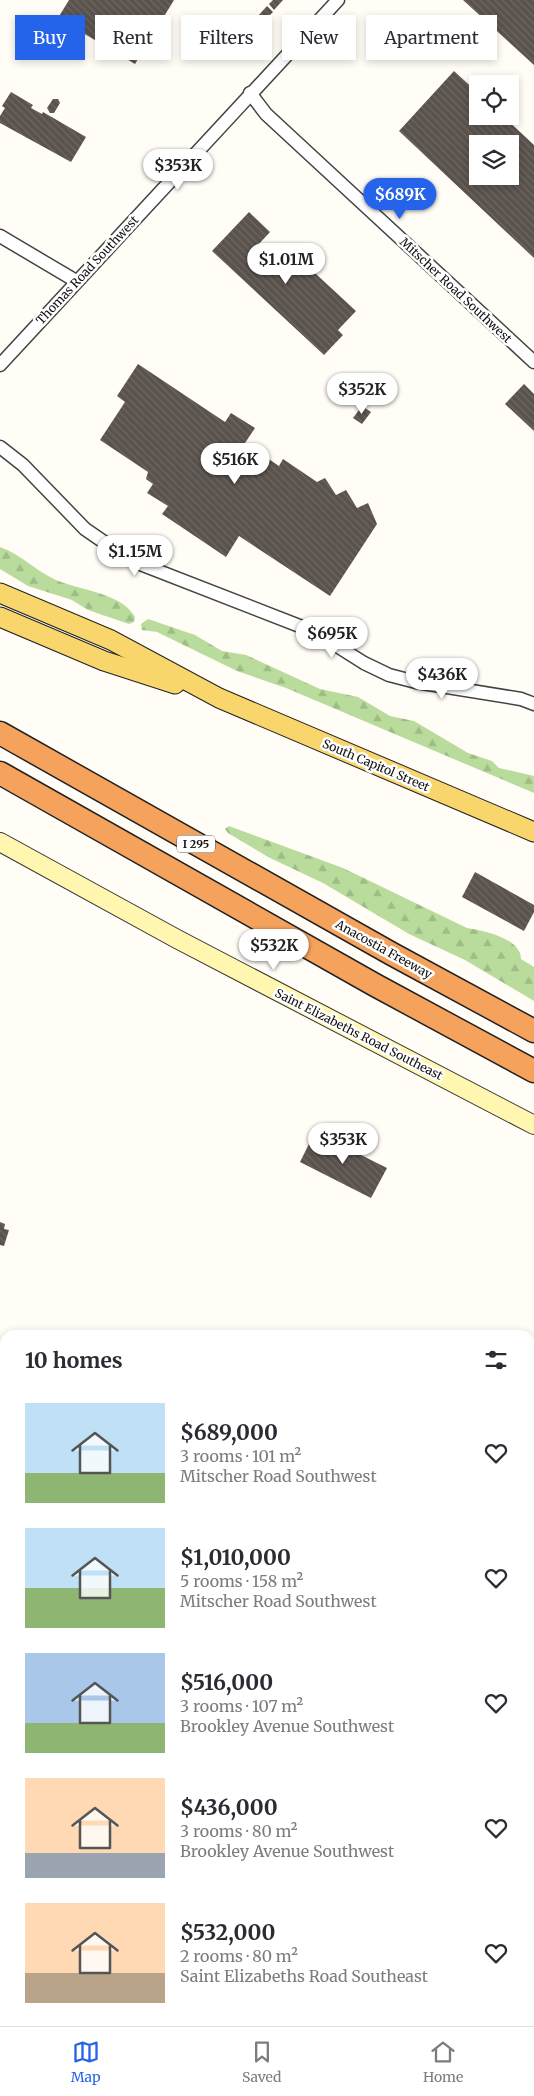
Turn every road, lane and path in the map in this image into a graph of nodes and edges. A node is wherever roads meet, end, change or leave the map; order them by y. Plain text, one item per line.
1 (338, 0) edge
2 (250, 93) junction
3 (0, 236) edge
4 (76, 281) junction
5 (534, 362) edge
6 (0, 365) edge
7 (0, 447) edge
8 (0, 593) edge
9 (0, 617) edge
10 (219, 698) junction
11 (534, 704) edge
12 (0, 733) edge
13 (0, 773) edge
14 (534, 832) edge
15 (0, 842) edge
16 (534, 1031) edge
17 (534, 1071) edge
18 (534, 1125) edge

1 - 2 street, Thomas Road Southwest
2 - 4 street, Thomas Road Southwest
2 - 5 street, Mitscher Road Southwest
3 - 4 street
4 - 6 street, Thomas Road Southwest
7 - 11 street
8 - 10 main road
9 - 10 main road
10 - 14 main road, South Capitol Street
12 - 16 highway, Anacostia Freeway / I 295
13 - 17 highway, I 295
15 - 18 main road, Saint Elizabeths Road Southeast

